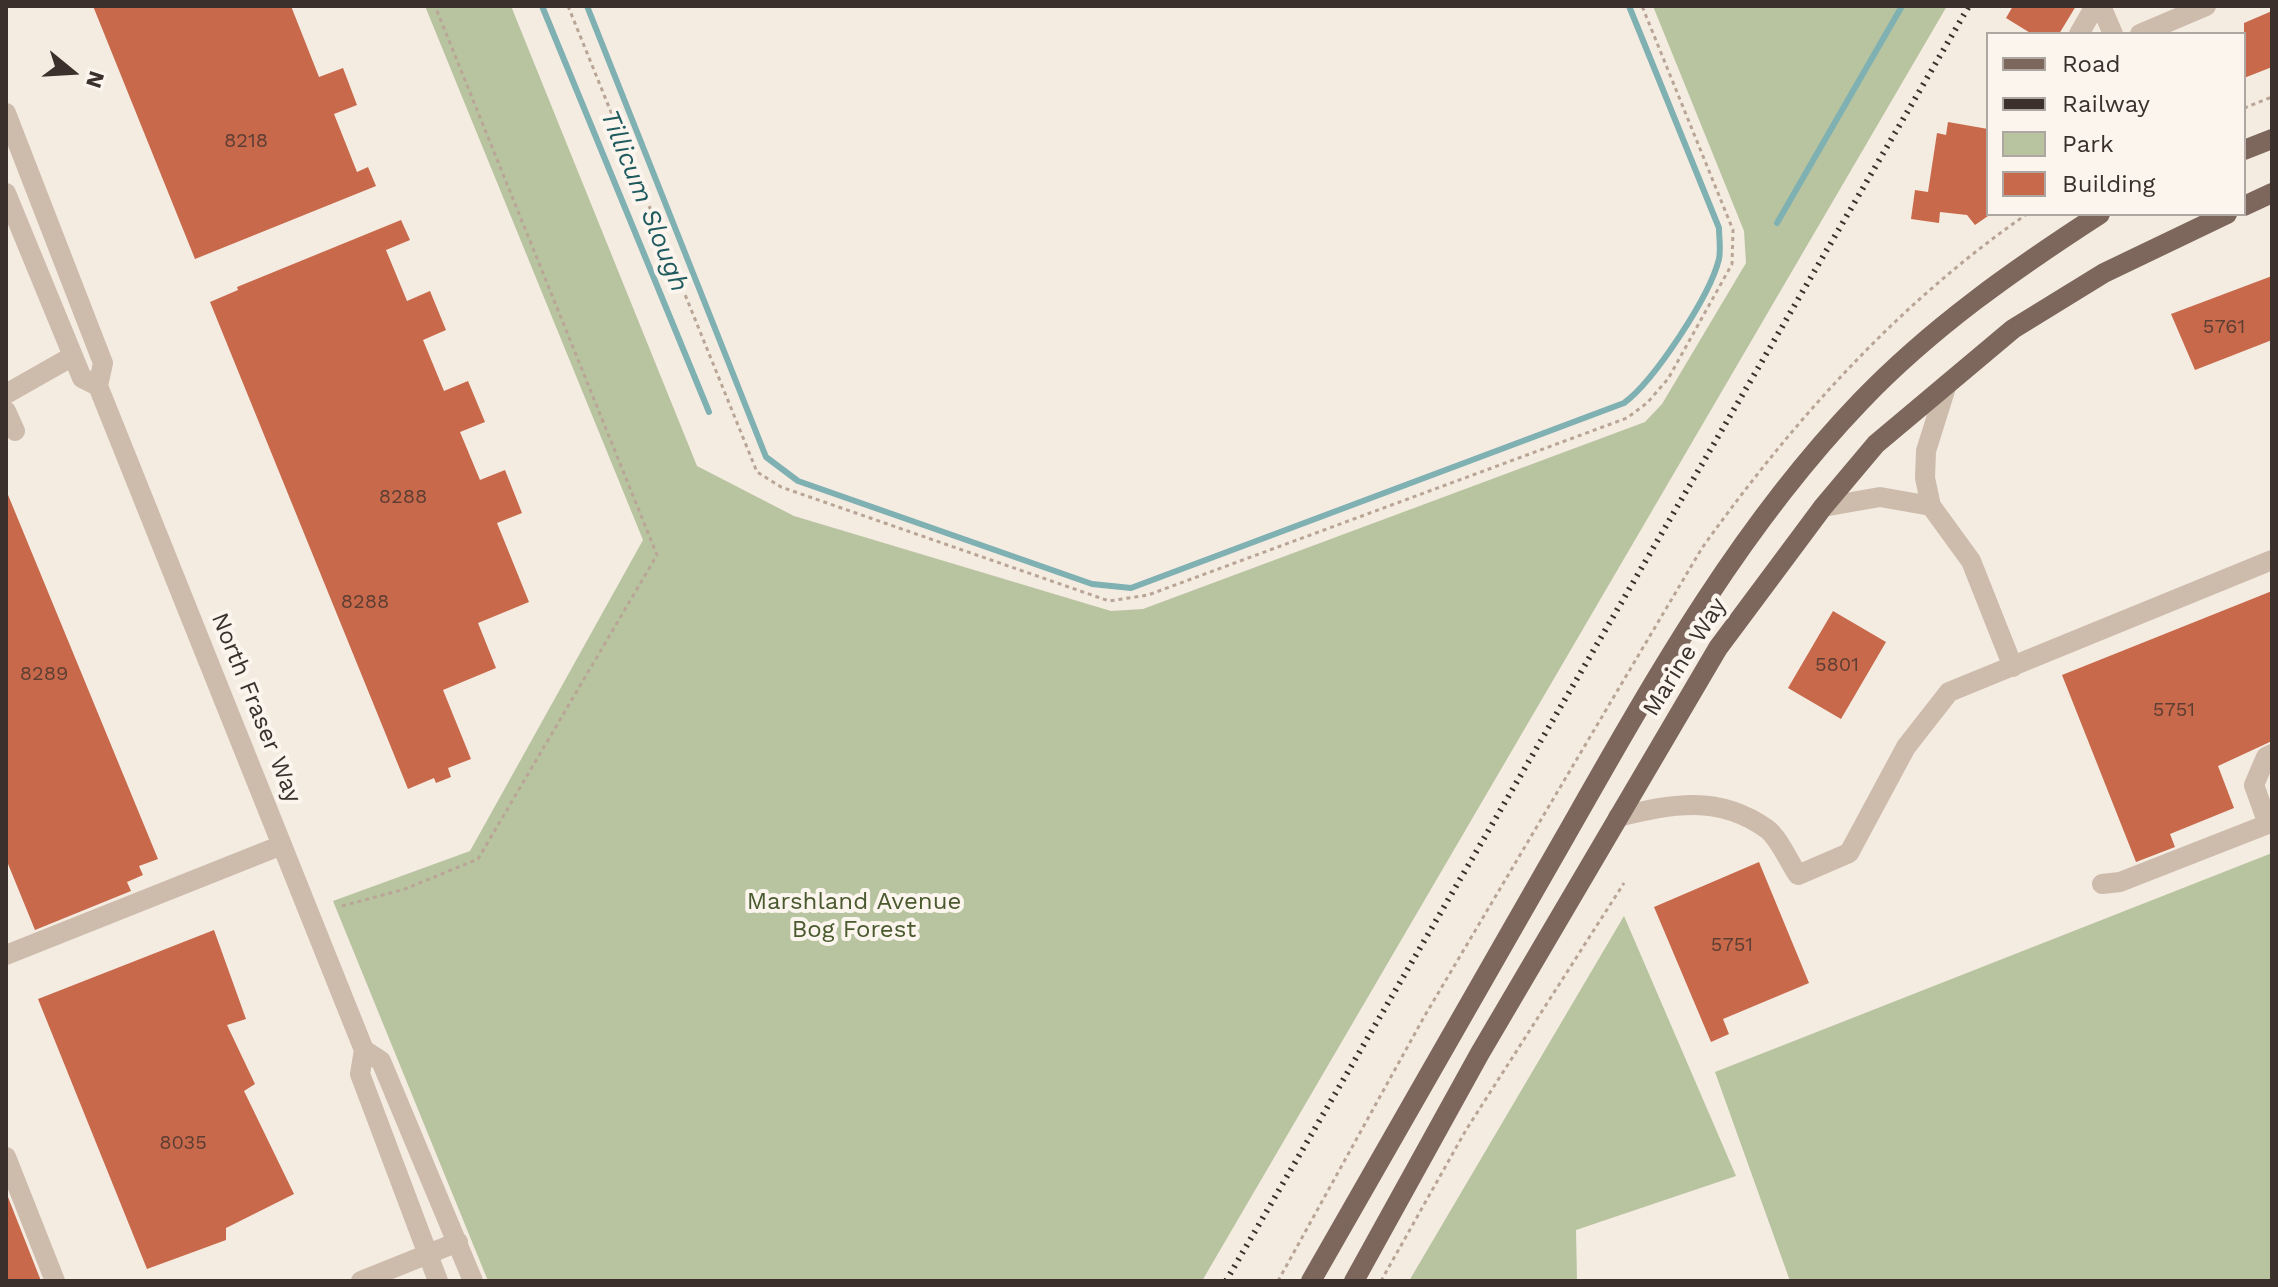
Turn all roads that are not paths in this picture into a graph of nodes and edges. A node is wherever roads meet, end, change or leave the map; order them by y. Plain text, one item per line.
1 (2095, 6) edge
2 (2101, 6) edge
3 (2206, 6) edge
4 (2080, 32) edge
5 (2112, 32) edge
6 (2145, 32) edge
7 (6, 113) edge
8 (2272, 139) edge
9 (2246, 149) edge
10 (6, 193) edge
11 (2272, 193) edge
12 (2246, 205) edge
13 (2097, 216) edge
14 (2223, 216) edge
15 (73, 356) junction
16 (1947, 384) junction
17 (98, 386) junction
18 (6, 394) edge
19 (6, 411) edge
20 (15, 431) dead end
21 (1931, 506) junction
22 (1823, 507) junction
23 (2272, 560) edge
24 (2013, 667) junction
25 (2272, 754) edge
26 (1618, 817) junction
27 (282, 845) junction
28 (2102, 884) dead end
29 (6, 955) edge
30 (364, 1050) junction
31 (6, 1157) edge
32 (458, 1242) junction
33 (427, 1253) junction
34 (465, 1279) edge
35 (55, 1281) edge
36 (361, 1281) edge
37 (438, 1281) edge
38 (1311, 1281) edge
39 (1354, 1281) edge

1 - 4 street
2 - 5 street
3 - 6 street
7 - 17 street, North Fraser Way
8 - 9 main road
10 - 15 street, North Fraser Way
11 - 12 main road
13 - 38 main road, Marine Way
14 - 16 main road, Marine Way
15 - 17 street, North Fraser Way
15 - 18 street
16 - 21 street
16 - 22 main road, Marine Way
17 - 27 street, North Fraser Way
19 - 20 street
21 - 22 street
21 - 24 street
22 - 26 main road, Marine Way
23 - 24 street
24 - 26 street
25 - 28 street
26 - 39 main road, Marine Way
27 - 29 street
27 - 30 street, North Fraser Way
30 - 32 street, North Fraser Way
30 - 33 street, North Fraser Way
31 - 35 street
32 - 33 street
32 - 34 street, North Fraser Way
33 - 36 street
33 - 37 street, North Fraser Way

